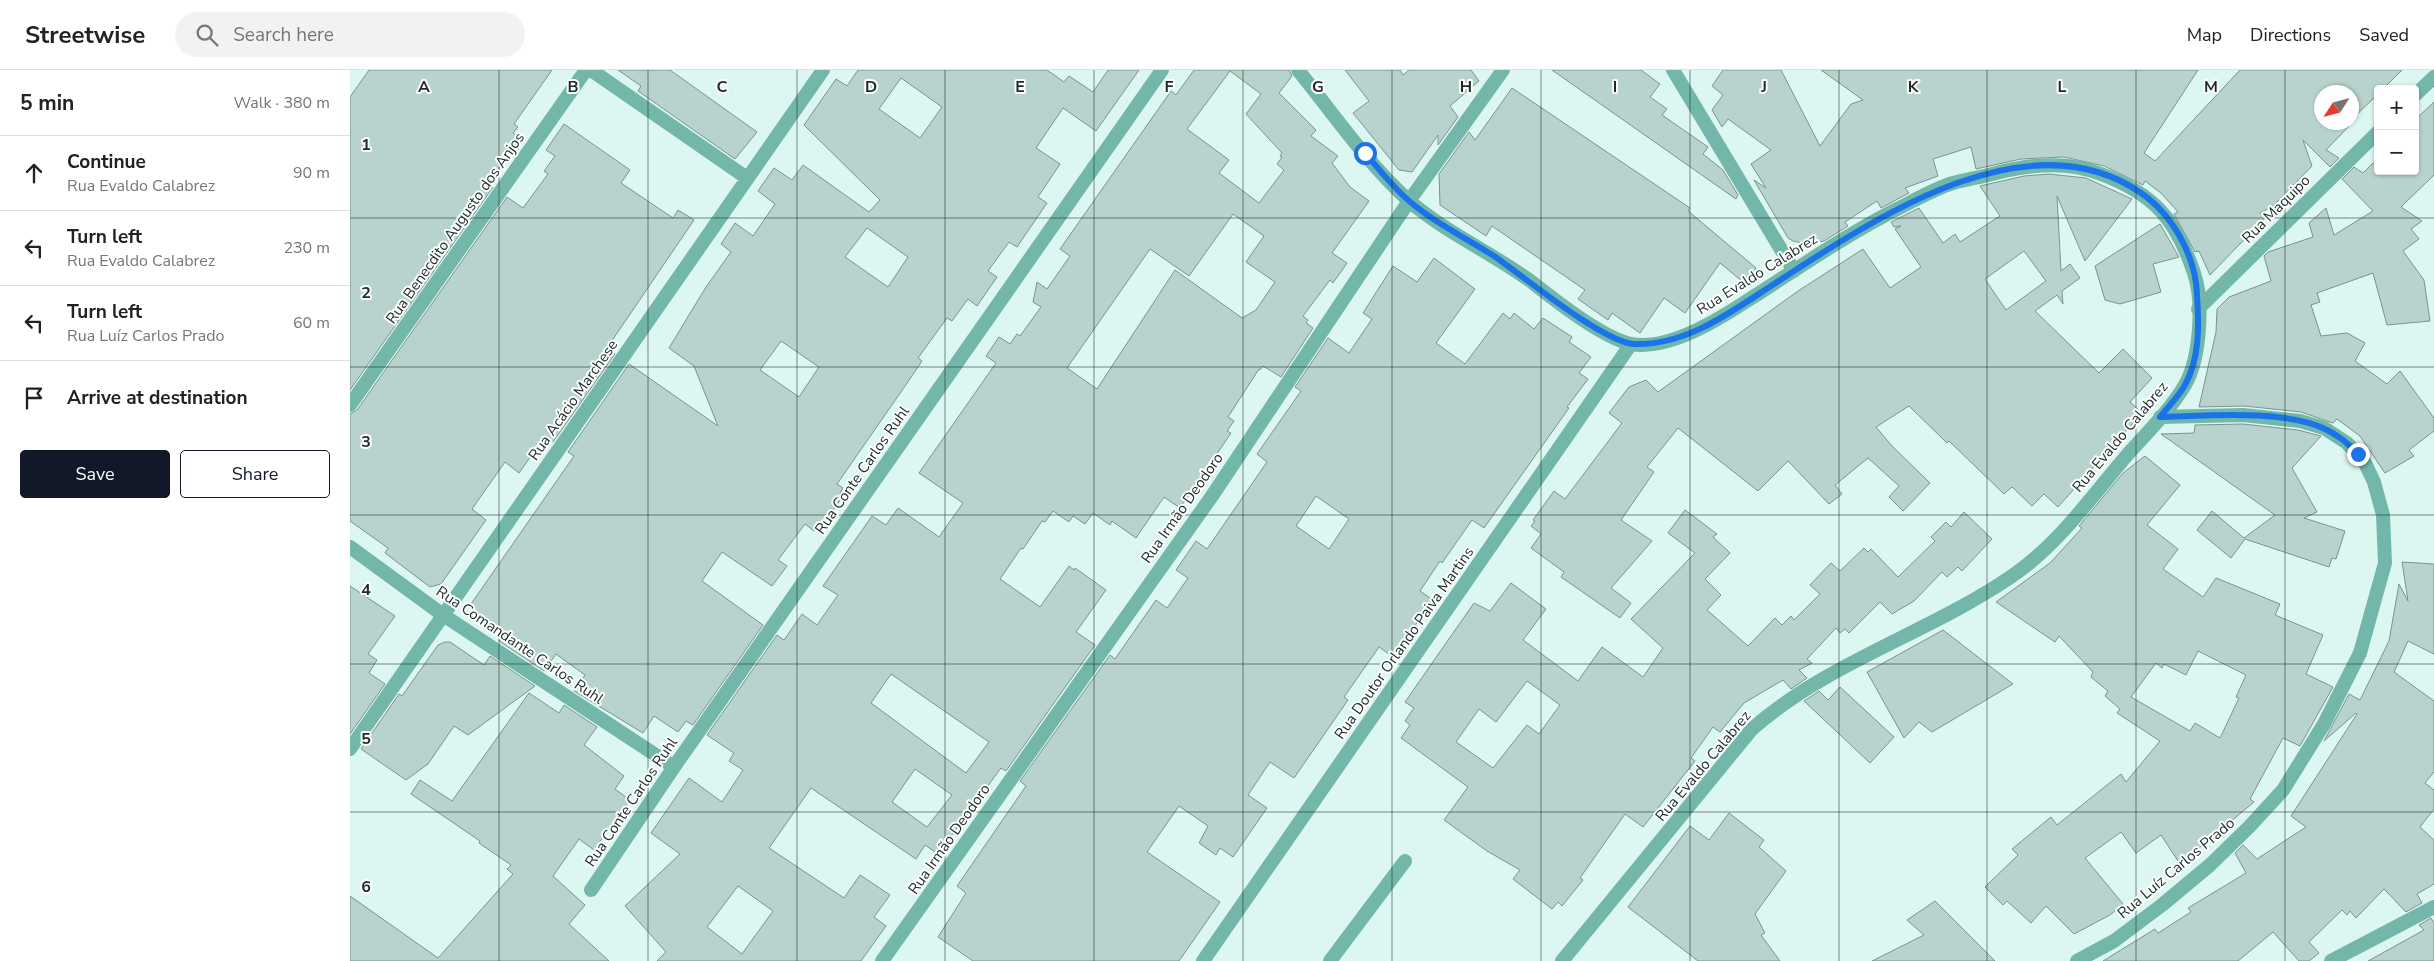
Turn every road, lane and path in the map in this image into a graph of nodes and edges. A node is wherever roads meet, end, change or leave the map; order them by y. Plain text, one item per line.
1 (586, 70) edge
2 (591, 70) edge
3 (823, 70) edge
4 (1162, 70) edge
5 (1298, 70) edge
6 (1503, 70) edge
7 (1673, 70) edge
8 (2434, 77) edge
9 (2419, 91) edge
10 (2374, 136) edge
11 (747, 178) junction
12 (1409, 201) junction
13 (1794, 271) junction
14 (2198, 309) junction
15 (1631, 344) junction
16 (350, 405) edge
17 (2160, 417) junction
18 (350, 546) edge
19 (443, 615) junction
20 (350, 749) edge
21 (674, 767) junction
22 (1405, 861) dead end
23 (591, 890) dead end
24 (2434, 907) edge
25 (882, 961) edge
26 (1204, 961) edge
27 (1330, 961) edge
28 (1562, 961) edge
29 (2077, 961) edge
30 (2331, 961) edge

1 - 16 street, Rua Benecdito Augusto dos Anjos
2 - 11 street
3 - 11 street, Rua Acácio Marchese
4 - 21 street, Rua Conte Carlos Ruhl
5 - 12 street, Rua Evaldo Calabrez
6 - 12 street, Rua Irmão Deodoro
7 - 13 street
8 - 9 street
10 - 14 street, Rua Maquipo
11 - 19 street, Rua Acácio Marchese
12 - 15 street, Rua Evaldo Calabrez
12 - 25 street, Rua Irmão Deodoro
13 - 14 street, Rua Evaldo Calabrez
13 - 15 street, Rua Evaldo Calabrez
14 - 17 street, Rua Evaldo Calabrez
15 - 26 street, Rua Doutor Orlando Paiva Martins
17 - 28 street, Rua Evaldo Calabrez
17 - 29 street, Rua Luíz Carlos Prado
18 - 19 street, Rua Comandante Carlos Ruhl
19 - 20 street, Rua Acácio Marchese
19 - 21 street, Rua Comandante Carlos Ruhl
21 - 23 street, Rua Conte Carlos Ruhl
22 - 27 street
24 - 30 street

